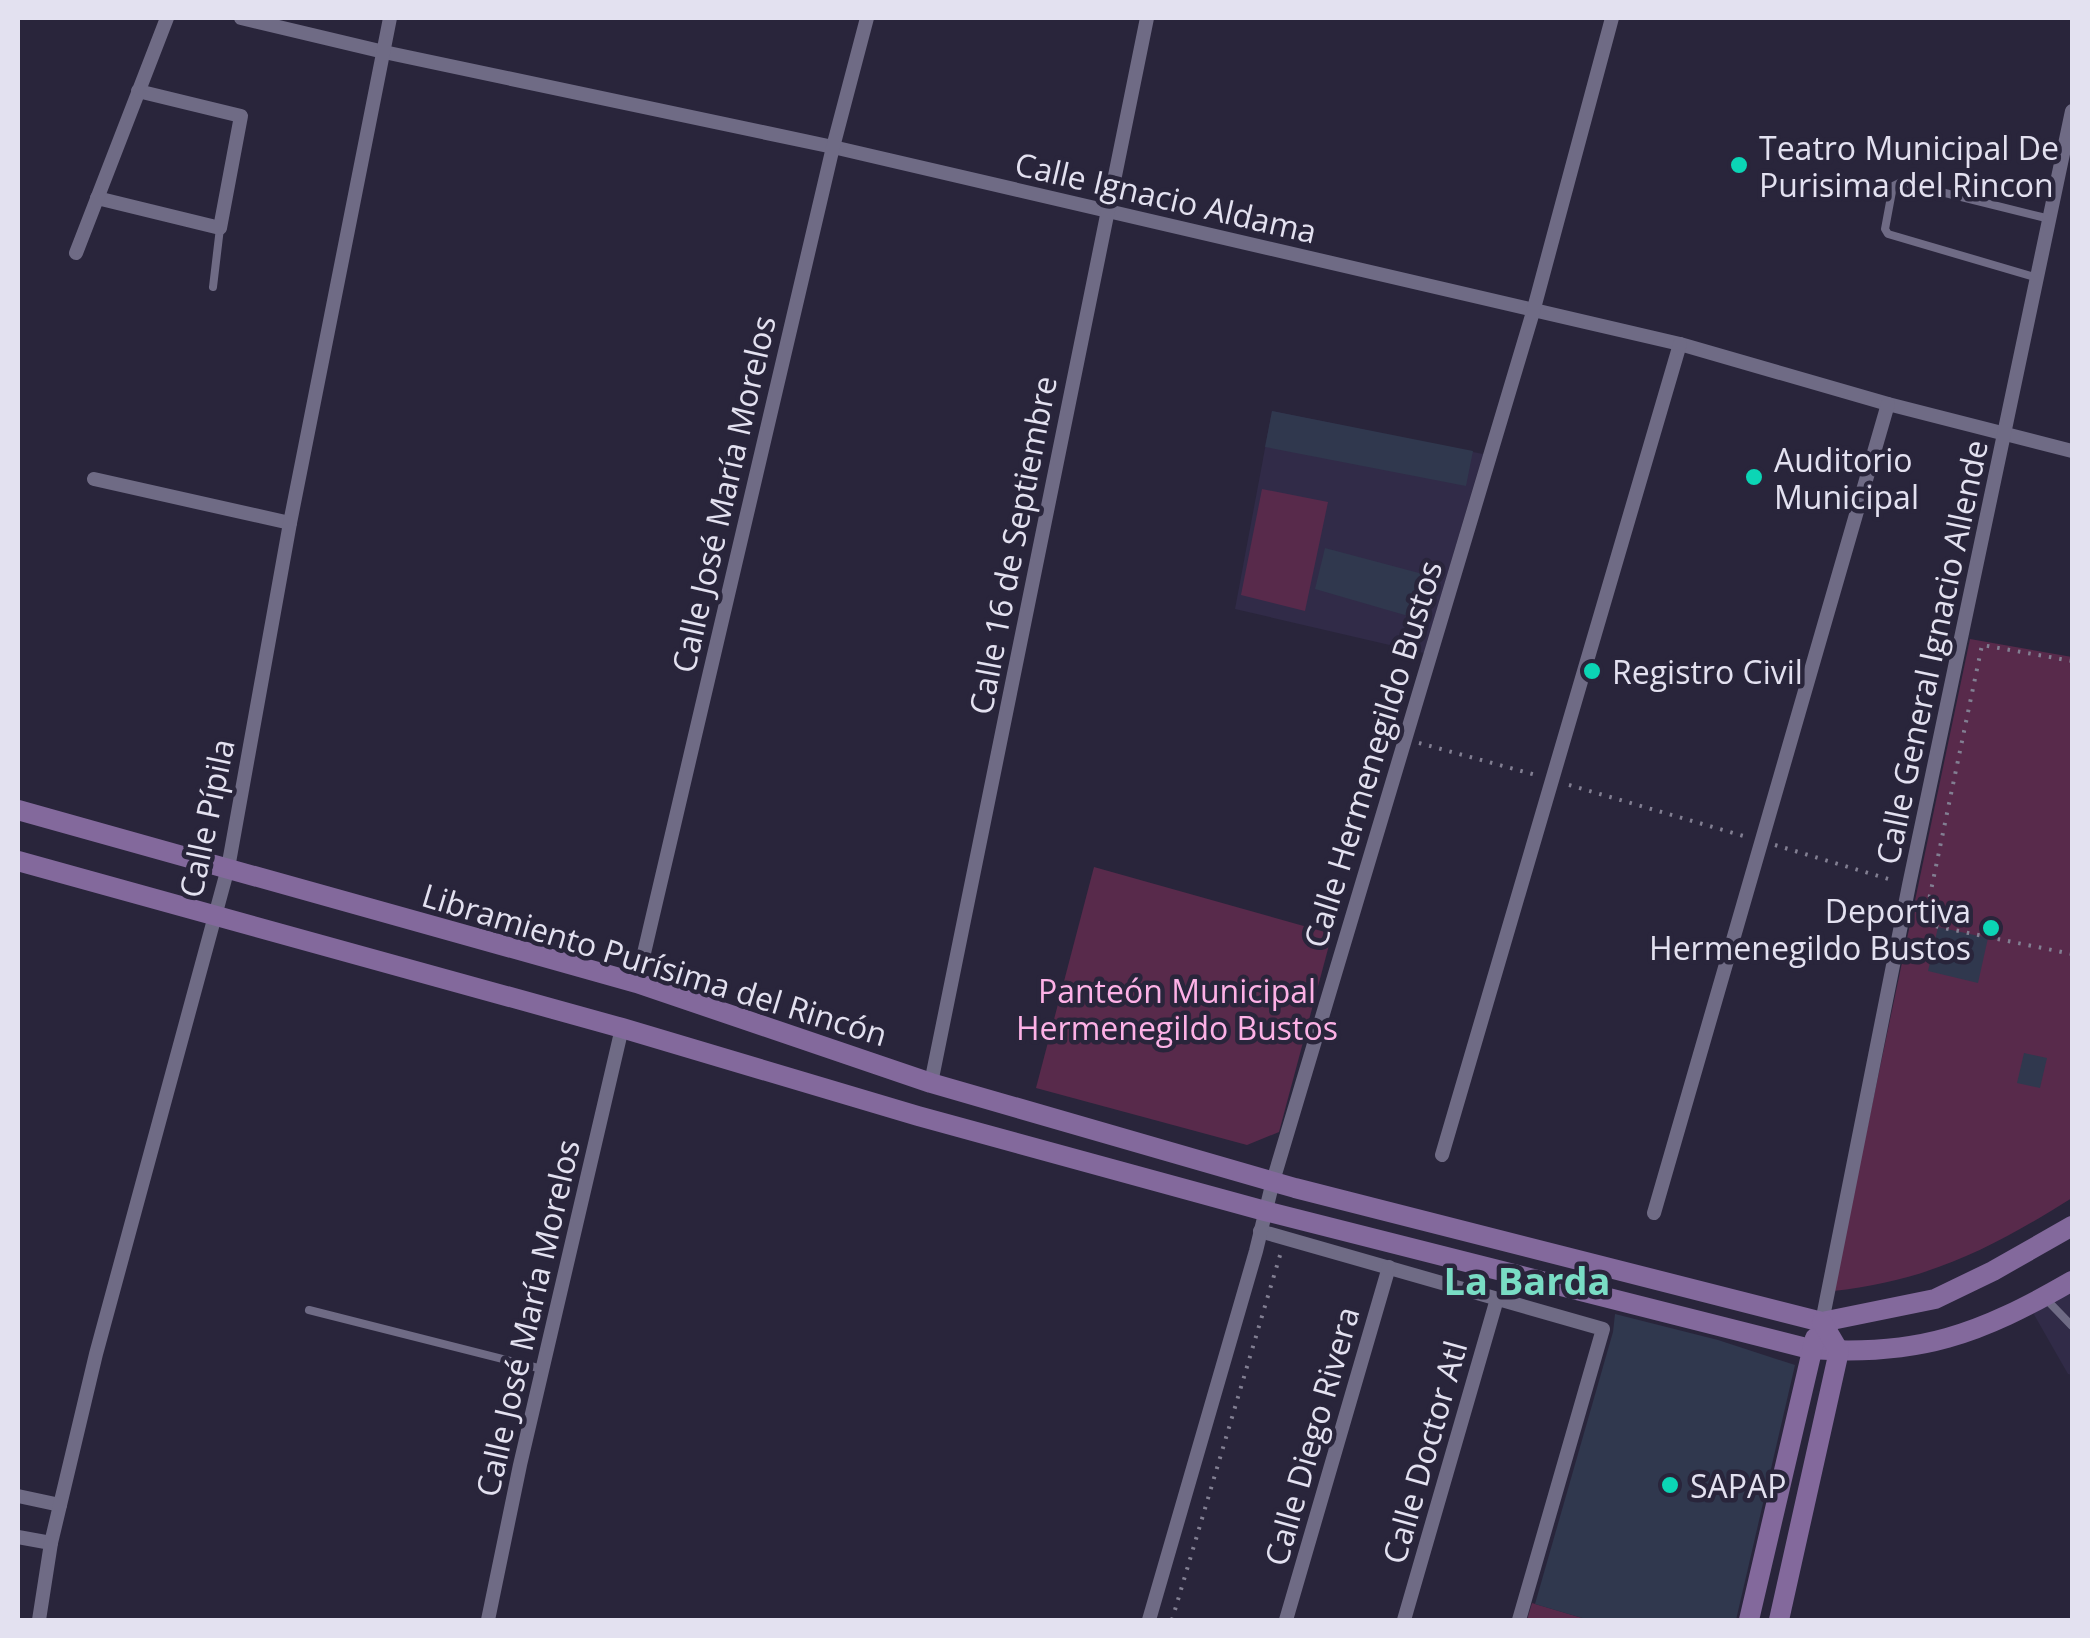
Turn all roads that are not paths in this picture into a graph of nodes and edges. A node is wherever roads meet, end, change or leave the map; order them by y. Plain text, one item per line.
1 (167, 18) edge
2 (241, 18) edge
3 (390, 18) edge
4 (868, 18) edge
5 (1147, 18) edge
6 (1612, 18) edge
7 (384, 52) junction
8 (138, 91) junction
9 (2072, 111) edge
10 (833, 147) junction
11 (97, 198) junction
12 (1108, 211) junction
13 (2050, 219) junction
14 (220, 228) junction
15 (76, 253) dead end
16 (2038, 278) junction
17 (213, 287) dead end
18 (1533, 312) junction
19 (1680, 344) junction
20 (1888, 404) junction
21 (2005, 435) junction
22 (2072, 451) edge
23 (94, 479) dead end
24 (290, 522) junction
25 (18, 810) edge
26 (18, 861) edge
27 (228, 868) junction
28 (215, 914) junction
29 (637, 983) junction
30 (622, 1028) junction
31 (931, 1083) junction
32 (1442, 1155) dead end
33 (1272, 1181) junction
34 (1654, 1214) dead end
35 (1262, 1221) junction
36 (2072, 1226) edge
37 (1389, 1268) junction
38 (2072, 1281) edge
39 (2044, 1297) junction
40 (1497, 1299) junction
41 (308, 1310) dead end
42 (1822, 1322) junction
43 (2072, 1326) edge
44 (1810, 1349) junction
45 (1840, 1351) junction
46 (544, 1370) junction
47 (18, 1496) edge
48 (60, 1505) junction
49 (18, 1536) edge
50 (51, 1544) junction
51 (38, 1620) edge
52 (488, 1620) edge
53 (1150, 1620) edge
54 (1286, 1620) edge
55 (1404, 1620) edge
56 (1519, 1620) edge
57 (1749, 1620) edge
58 (1779, 1620) edge

1 - 8 street
2 - 7 street, Calle Ignacio Aldama
3 - 7 street, Calle Pípila
4 - 10 street, Calle José María Morelos
5 - 12 street, Calle 16 de Septiembre
6 - 18 street, Calle Hermenegildo Bustos
7 - 10 street, Calle Ignacio Aldama
7 - 24 street, Calle Pípila
8 - 11 street
8 - 14 street
9 - 13 street, Calle General Ignacio Allende
10 - 12 street, Calle Ignacio Aldama
10 - 29 street, Calle José María Morelos
11 - 14 street
11 - 15 street
12 - 18 street, Calle Ignacio Aldama
12 - 31 street, Calle 16 de Septiembre
13 - 16 street, Calle General Ignacio Allende
13 - 16 lane
14 - 17 lane
16 - 21 street, Calle General Ignacio Allende
18 - 19 street, Calle Ignacio Aldama
18 - 33 street, Calle Hermenegildo Bustos
19 - 20 street, Calle Ignacio Aldama
19 - 32 street
20 - 21 street, Calle Ignacio Aldama
20 - 34 street
21 - 22 street, Calle Ignacio Aldama
21 - 42 street, Calle General Ignacio Allende
23 - 24 street
24 - 27 street, Calle Pípila
25 - 27 main road, Libramiento Purísima del Rincón
26 - 28 main road
27 - 28 street, Calle Pípila
27 - 29 main road, Libramiento Purísima del Rincón
28 - 30 main road
28 - 48 street, Calle Pípila
29 - 31 main road, Libramiento Purísima del Rincón
30 - 35 main road
30 - 46 street, Calle José María Morelos
31 - 33 main road, Libramiento Purísima del Rincón
33 - 35 street, Calle Hermenegildo Bustos
33 - 42 main road, Libramiento Purísima del Rincón
35 - 37 street
35 - 44 main road
35 - 53 street, Calle Hermenegildo Bustos
36 - 42 main road
37 - 40 street
37 - 54 street, Calle Diego Rivera
38 - 39 main road
39 - 43 lane
39 - 45 main road
40 - 55 street, Calle Doctor Atl
40 - 56 street
41 - 46 lane
42 - 44 main road
42 - 45 main road
44 - 45 main road
44 - 57 main road
45 - 58 main road
46 - 52 street, Calle José María Morelos
47 - 48 street
48 - 50 street, Calle Pípila
49 - 50 street
50 - 51 street, Calle Pípila

